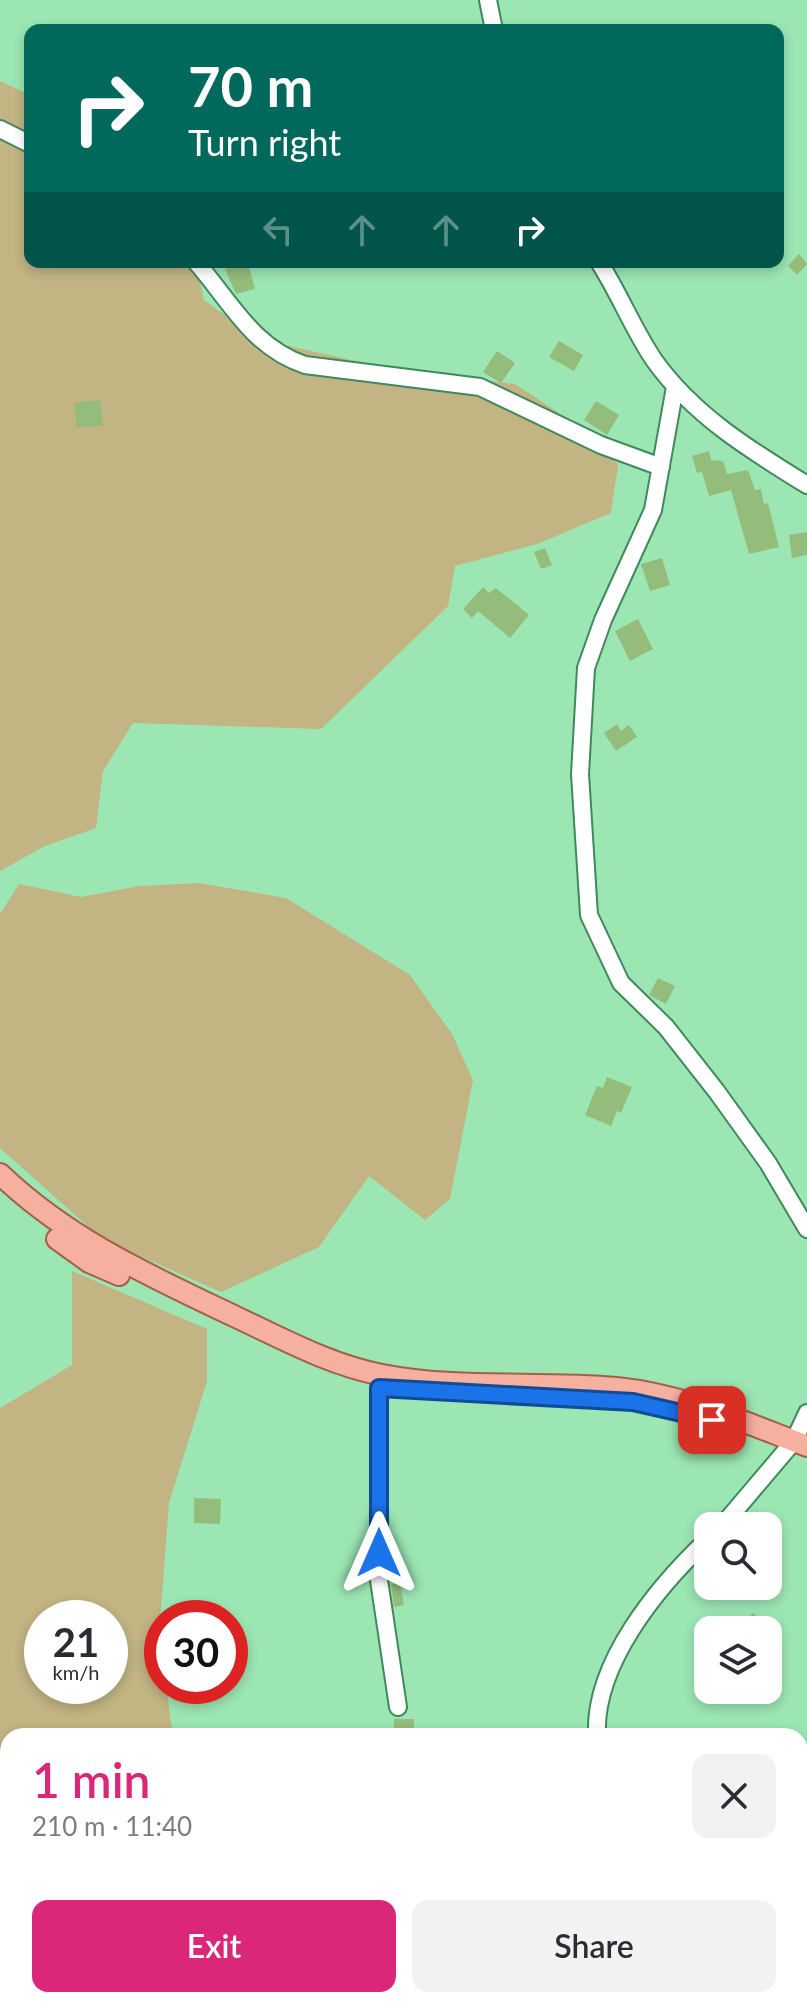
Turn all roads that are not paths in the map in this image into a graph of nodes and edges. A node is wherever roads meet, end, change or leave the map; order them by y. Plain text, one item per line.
1 (488, 0) edge
2 (493, 24) edge
3 (0, 129) edge
4 (24, 141) edge
5 (200, 268) edge
6 (602, 268) edge
7 (675, 387) junction
8 (661, 467) junction
9 (807, 485) edge
10 (0, 1174) edge
11 (0, 1189) edge
12 (807, 1229) edge
13 (224, 1318) junction
14 (379, 1388) junction
15 (807, 1413) edge
16 (796, 1445) edge
17 (807, 1457) edge
18 (735, 1512) edge
19 (694, 1552) edge
20 (398, 1707) dead end
21 (596, 1728) edge

1 - 2 street
3 - 4 street
5 - 8 street
6 - 7 street
7 - 8 street
7 - 9 street
8 - 12 street
10 - 13 main road
11 - 13 main road
13 - 14 main road
13 - 16 main road
14 - 16 main road
14 - 20 street
15 - 16 street
16 - 17 main road
16 - 18 street
19 - 21 street

